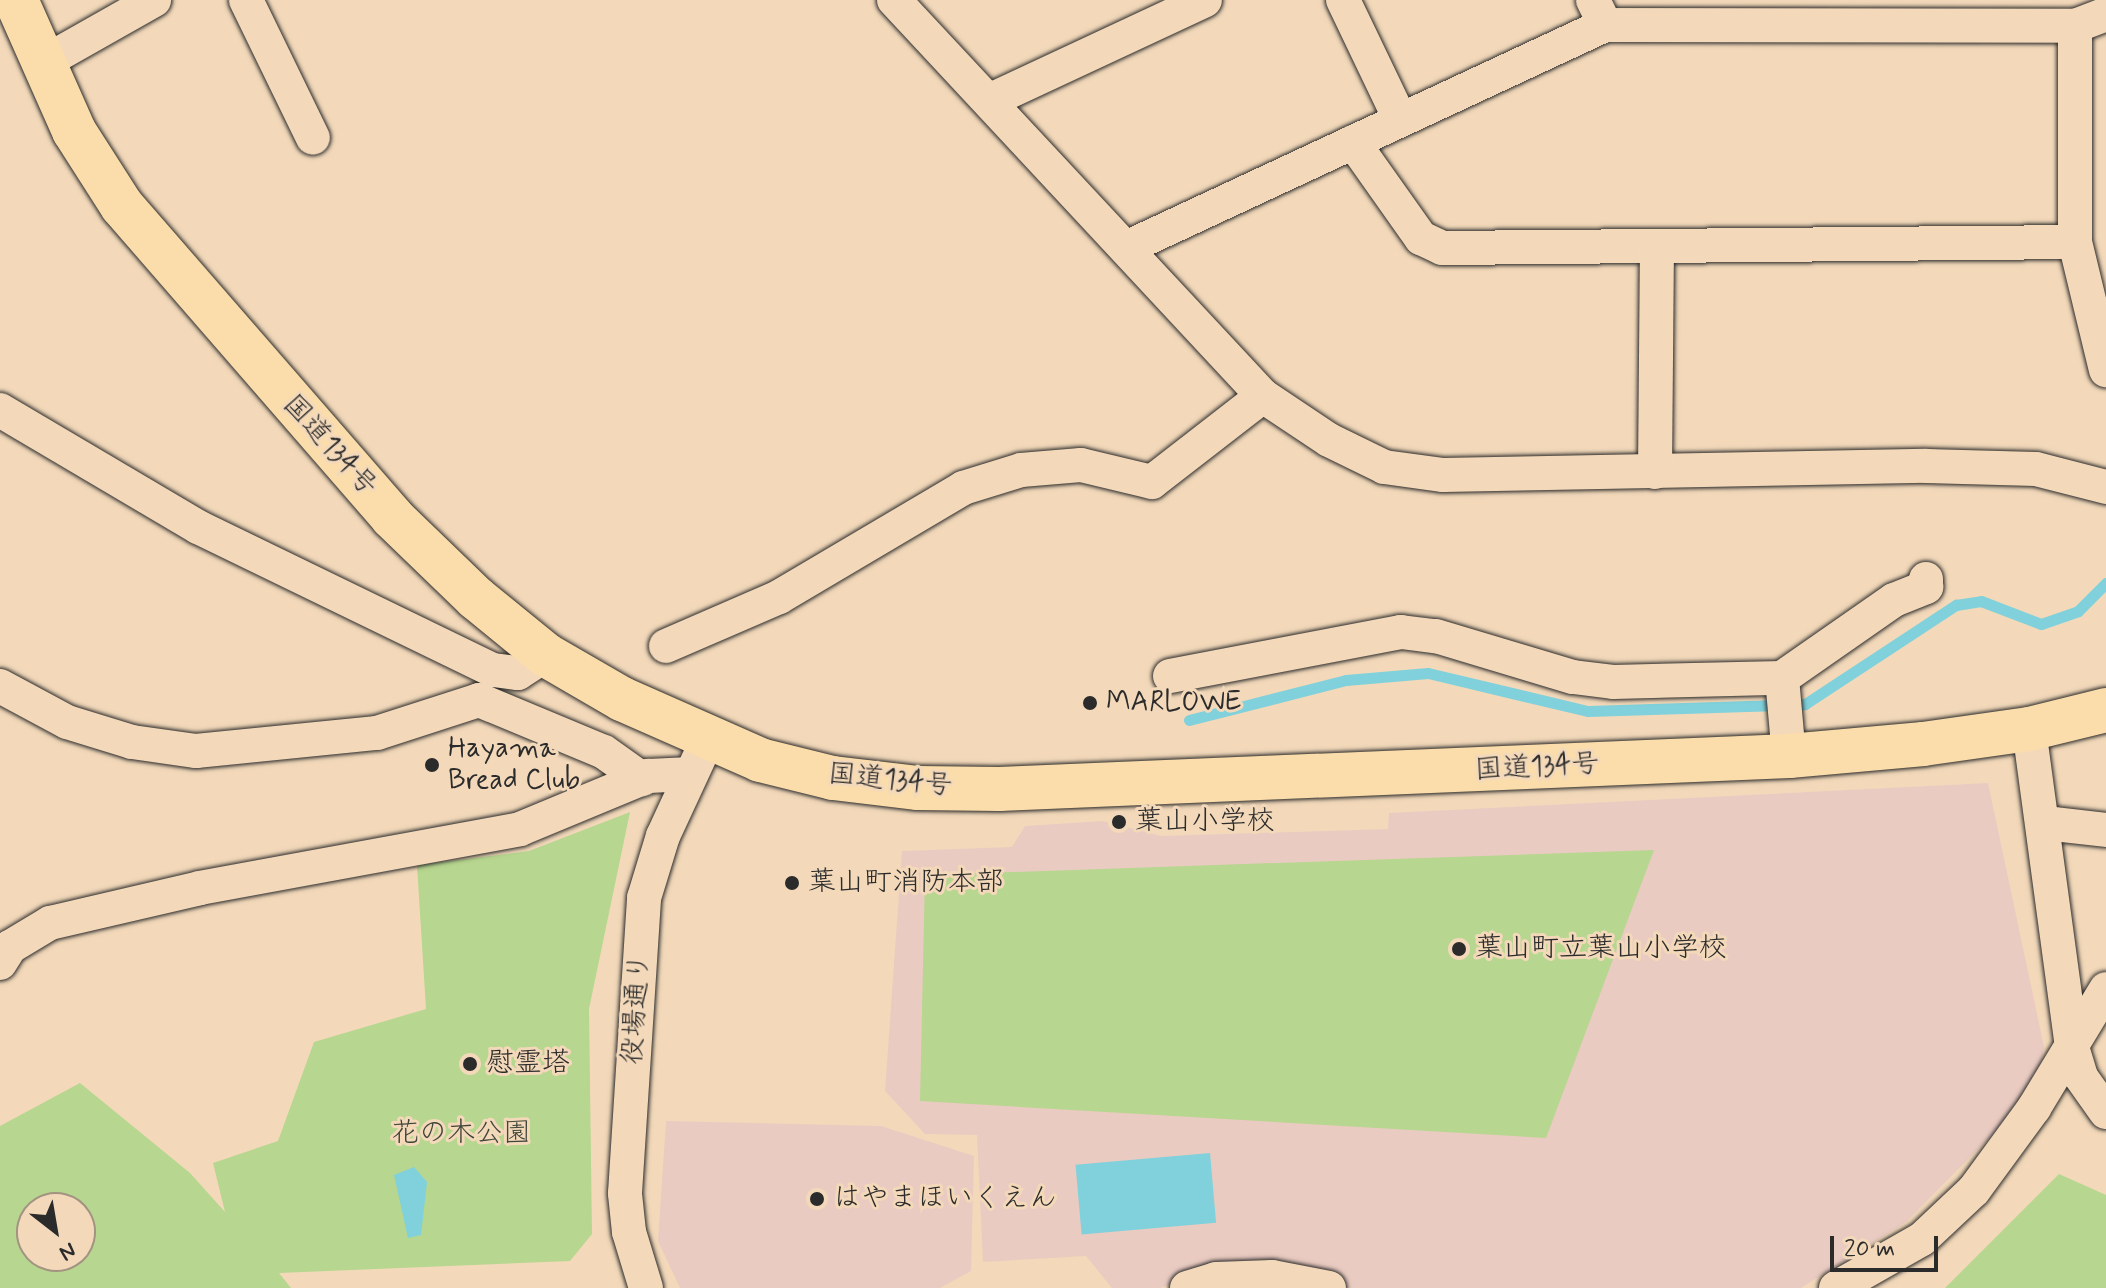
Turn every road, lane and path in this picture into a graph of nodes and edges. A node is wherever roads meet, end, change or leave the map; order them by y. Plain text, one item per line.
1 (16, 0) edge
2 (154, 0) edge
3 (246, 0) edge
4 (894, 0) edge
5 (1205, 0) edge
6 (1343, 0) edge
7 (1599, 13) edge
8 (2091, 20) edge
9 (41, 64) junction
10 (991, 100) junction
11 (1400, 119) junction
12 (313, 138) dead end
13 (1353, 142) junction
14 (2075, 242) junction
15 (1657, 247) junction
16 (1126, 248) junction
17 (2106, 370) edge
18 (1263, 396) junction
19 (0, 410) edge
20 (1655, 472) junction
21 (2106, 487) edge
22 (1926, 579) dead end
23 (666, 646) dead end
24 (546, 655) junction
25 (1170, 676) dead end
26 (1782, 682) junction
27 (0, 686) edge
28 (2106, 710) edge
29 (2029, 729) junction
30 (1788, 741) junction
31 (700, 757) junction
32 (642, 779) junction
33 (2045, 823) junction
34 (2106, 830) edge
35 (0, 963) edge
36 (2106, 989) edge
37 (2072, 1047) junction
38 (2106, 1112) edge
39 (646, 1288) edge
40 (1187, 1288) edge
41 (1329, 1288) edge
42 (1836, 1288) edge

1 - 9 highway, 国道134号
2 - 9 street
3 - 12 street
4 - 10 street
5 - 10 street
6 - 11 street
7 - 8 street
7 - 11 street
8 - 14 street
9 - 24 highway, 国道134号
10 - 16 street
11 - 13 street
13 - 15 street
13 - 16 street
14 - 15 street
14 - 17 street
15 - 20 street
16 - 18 street
18 - 20 street
18 - 23 street
19 - 24 street
20 - 21 street
22 - 26 street
24 - 31 highway, 国道134号
25 - 26 street
26 - 30 street
27 - 32 street
28 - 29 highway, 国道134号
29 - 30 highway, 国道134号
29 - 33 street
30 - 31 highway, 国道134号
31 - 32 street
31 - 39 street, 役場通り
32 - 35 street
33 - 34 street
33 - 37 street
36 - 37 street
37 - 38 street
37 - 42 street
40 - 41 street

